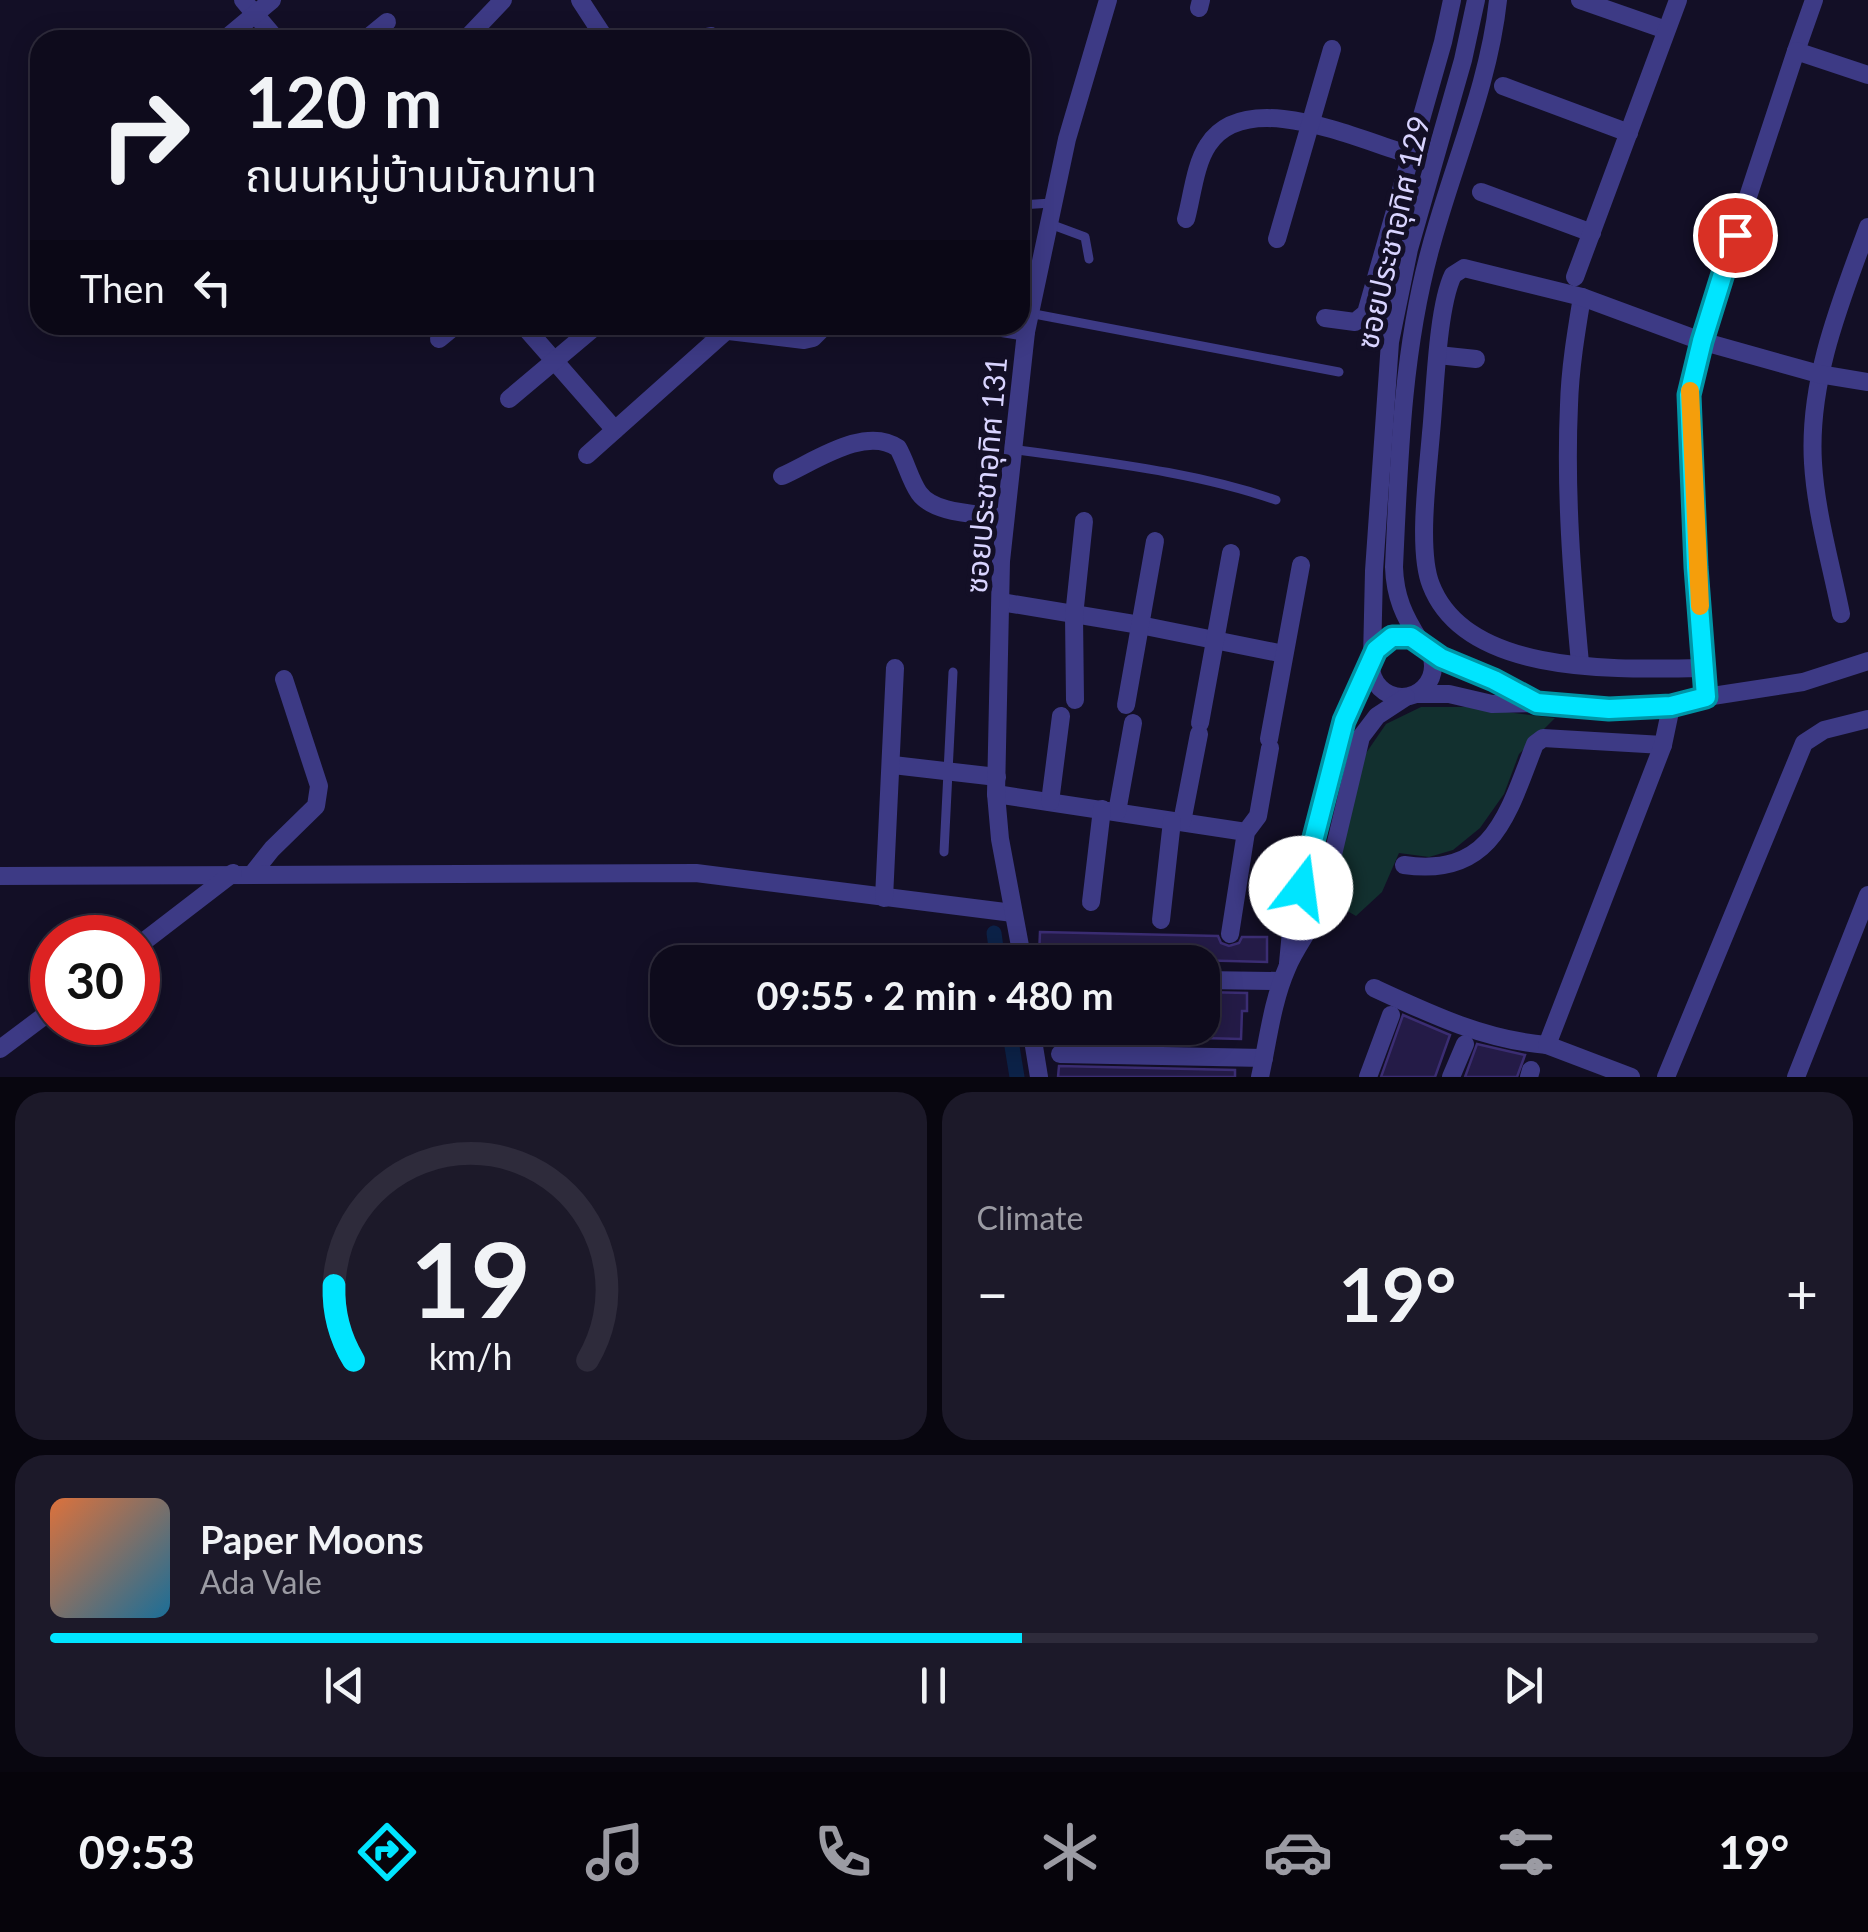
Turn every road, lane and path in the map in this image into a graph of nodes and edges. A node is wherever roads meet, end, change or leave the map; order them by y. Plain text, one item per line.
1 (272, 0) edge
2 (504, 0) edge
3 (580, 0) edge
4 (1108, 0) edge
5 (1452, 0) edge
6 (1476, 0) edge
7 (1498, 0) edge
8 (1580, 0) edge
9 (1678, 0) edge
10 (1814, 0) edge
11 (249, 7) edge
12 (387, 22) dead end
13 (232, 30) edge
14 (269, 30) edge
15 (377, 30) edge
16 (475, 30) edge
17 (595, 30) edge
18 (1666, 30) junction
19 (1332, 49) dead end
20 (1796, 51) junction
21 (1868, 75) edge
22 (1503, 86) dead end
23 (1310, 125) junction
24 (1629, 133) junction
25 (1439, 144) junction
26 (1459, 148) junction
27 (1411, 155) junction
28 (1481, 192) dead end
29 (1052, 203) junction
30 (1030, 204) edge
31 (1186, 219) dead end
32 (1048, 223) junction
33 (1868, 227) edge
34 (1592, 233) junction
35 (1277, 239) dead end
36 (1089, 260) dead end
37 (1030, 263) edge
38 (1574, 277) dead end
39 (1582, 297) junction
40 (1325, 318) dead end
41 (1030, 320) edge
42 (445, 335) edge
43 (532, 335) edge
44 (586, 335) edge
45 (722, 335) edge
46 (761, 335) edge
47 (815, 335) edge
48 (1023, 335) edge
49 (439, 340) dead end
50 (1702, 341) junction
51 (1438, 355) junction
52 (1476, 359) dead end
53 (554, 361) junction
54 (1339, 372) dead end
55 (1819, 374) junction
56 (1868, 382) edge
57 (509, 399) dead end
58 (615, 430) junction
59 (1012, 448) junction
60 (587, 455) dead end
61 (782, 476) dead end
62 (1276, 500) dead end
63 (1004, 518) junction
64 (1084, 521) dead end
65 (1155, 541) dead end
66 (1231, 553) dead end
67 (1301, 565) dead end
68 (1001, 602) junction
69 (1841, 614) dead end
70 (1074, 616) junction
71 (1140, 625) junction
72 (1216, 639) junction
73 (1424, 645) junction
74 (1284, 654) junction
75 (1372, 659) junction
76 (1868, 661) edge
77 (1580, 663) junction
78 (895, 668) dead end
79 (1705, 668) junction
80 (953, 672) dead end
81 (284, 678) dead end
82 (1411, 695) junction
83 (1706, 697) junction
84 (1076, 700) dead end
85 (1537, 703) junction
86 (1671, 706) junction
87 (1061, 716) dead end
88 (1868, 719) edge
89 (1663, 745) junction
90 (893, 765) junction
91 (949, 772) junction
92 (996, 786) junction
93 (1050, 802) junction
94 (1109, 811) junction
95 (1177, 822) junction
96 (1246, 832) junction
97 (944, 852) dead end
98 (1404, 865) dead end
99 (233, 873) junction
100 (253, 873) junction
101 (0, 876) edge
102 (1868, 895) edge
103 (884, 898) junction
104 (1091, 902) dead end
105 (1013, 913) junction
106 (1161, 920) dead end
107 (160, 929) edge
108 (1230, 934) dead end
109 (1020, 945) edge
110 (1285, 972) junction
111 (1220, 978) edge
112 (1374, 988) dead end
113 (1390, 1015) dead end
114 (30, 1027) edge
115 (1464, 1044) dead end
116 (1034, 1045) edge
117 (1547, 1045) junction
118 (0, 1050) edge
119 (1060, 1054) dead end
120 (1262, 1068) edge
121 (1038, 1077) edge
122 (1368, 1077) edge
123 (1452, 1077) edge
124 (1631, 1077) edge
125 (1666, 1077) edge
126 (1796, 1077) edge

1 - 11 street
2 - 16 street
3 - 17 street
4 - 29 street, ซอยประชาอุทิศ 131
5 - 27 street
6 - 25 street, ซอยประชาอุทิศ 129
7 - 26 street, ซอยประชาอุทิศ 129
8 - 18 street
9 - 18 street
10 - 20 street
11 - 13 street
11 - 14 street
12 - 15 street
18 - 24 street
19 - 23 street
20 - 21 street
20 - 50 street
22 - 24 street
23 - 27 street
23 - 31 street
23 - 35 street
24 - 34 street
25 - 26 street
25 - 75 street, ซอยประชาอุทิศ 129
26 - 73 street, ซอยประชาอุทิศ 129
27 - 40 street
28 - 34 street
29 - 30 lane
29 - 32 street, ซอยประชาอุทิศ 131
32 - 36 lane
32 - 37 street, ซอยประชาอุทิศ 131
33 - 55 street
34 - 38 street
39 - 50 street
39 - 51 street
39 - 77 street
41 - 54 lane
42 - 49 street
43 - 53 street
44 - 53 street
45 - 58 street
46 - 47 street
48 - 59 street, ซอยประชาอุทิศ 131
50 - 55 street
50 - 79 street
51 - 52 street
51 - 77 street
53 - 57 street
53 - 58 street
55 - 56 street
55 - 69 street
58 - 60 street
59 - 62 lane
59 - 63 street, ซอยประชาอุทิศ 131
61 - 63 street
63 - 68 street, ซอยประชาอุทิศ 131
64 - 70 street
65 - 71 street
66 - 72 street
67 - 74 street
68 - 70 street
68 - 92 street, ซอยประชาอุทิศ 131
70 - 71 street
70 - 84 street
71 - 72 street
71 - 94 street
72 - 74 street
72 - 95 street
73 - 75 street
73 - 82 street
73 - 85 street
74 - 96 street
75 - 82 street
75 - 110 street, ซอยประชาอุทิศ 129
76 - 83 street
77 - 79 street
78 - 90 street
79 - 83 street
80 - 91 lane
81 - 100 street
82 - 85 street
82 - 110 street, ซอยประชาอุทิศ 129
83 - 86 street
85 - 86 street
86 - 89 street
87 - 93 street
88 - 125 street
89 - 98 street
89 - 117 street
90 - 91 street
90 - 103 street
91 - 92 street
91 - 97 lane
92 - 93 street
92 - 105 street, ซอยประชาอุทิศ 131
93 - 94 street
94 - 95 street
94 - 104 street
95 - 96 street
95 - 106 street
96 - 108 street
99 - 100 street
99 - 101 street
99 - 107 street
100 - 103 street
102 - 126 street
103 - 105 street
105 - 109 street, ซอยประชาอุทิศ 131
110 - 111 street
110 - 120 street, ซอยประชาอุทิศ 129
112 - 117 street
113 - 122 street
114 - 118 street
115 - 123 street
116 - 121 street
117 - 124 street
119 - 120 street

